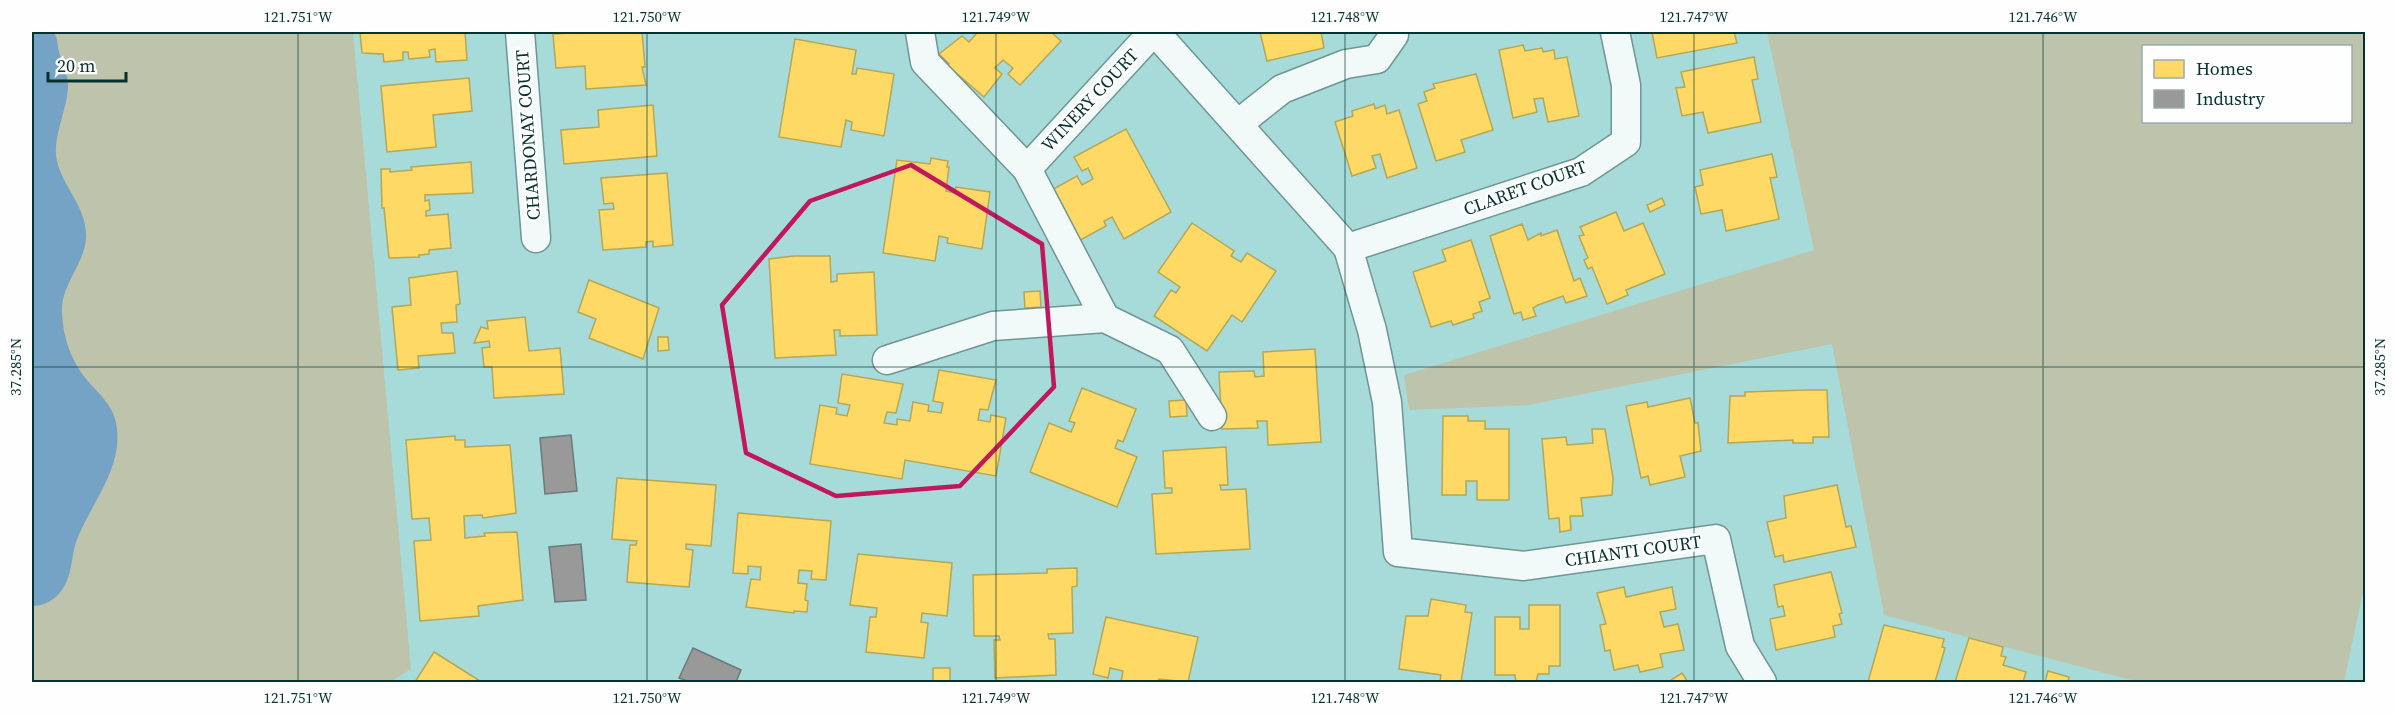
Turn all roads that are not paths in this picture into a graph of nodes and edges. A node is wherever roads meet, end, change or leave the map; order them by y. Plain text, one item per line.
1 (520, 32) edge
2 (920, 32) edge
3 (1154, 32) edge
4 (1394, 32) edge
5 (1615, 32) edge
6 (1238, 124) junction
7 (1027, 169) junction
8 (536, 238) dead end
9 (1348, 248) junction
10 (1105, 318) junction
11 (887, 360) dead end
12 (1212, 416) dead end
13 (1762, 682) edge

1 - 8 street, CHARDONAY COURT
2 - 7 street, WINERY COURT
3 - 6 street
3 - 7 street, WINERY COURT
4 - 6 street
5 - 9 street, CLARET COURT
6 - 9 street
7 - 10 street, WINERY COURT
9 - 13 street, CHIANTI COURT
10 - 11 street
10 - 12 street

